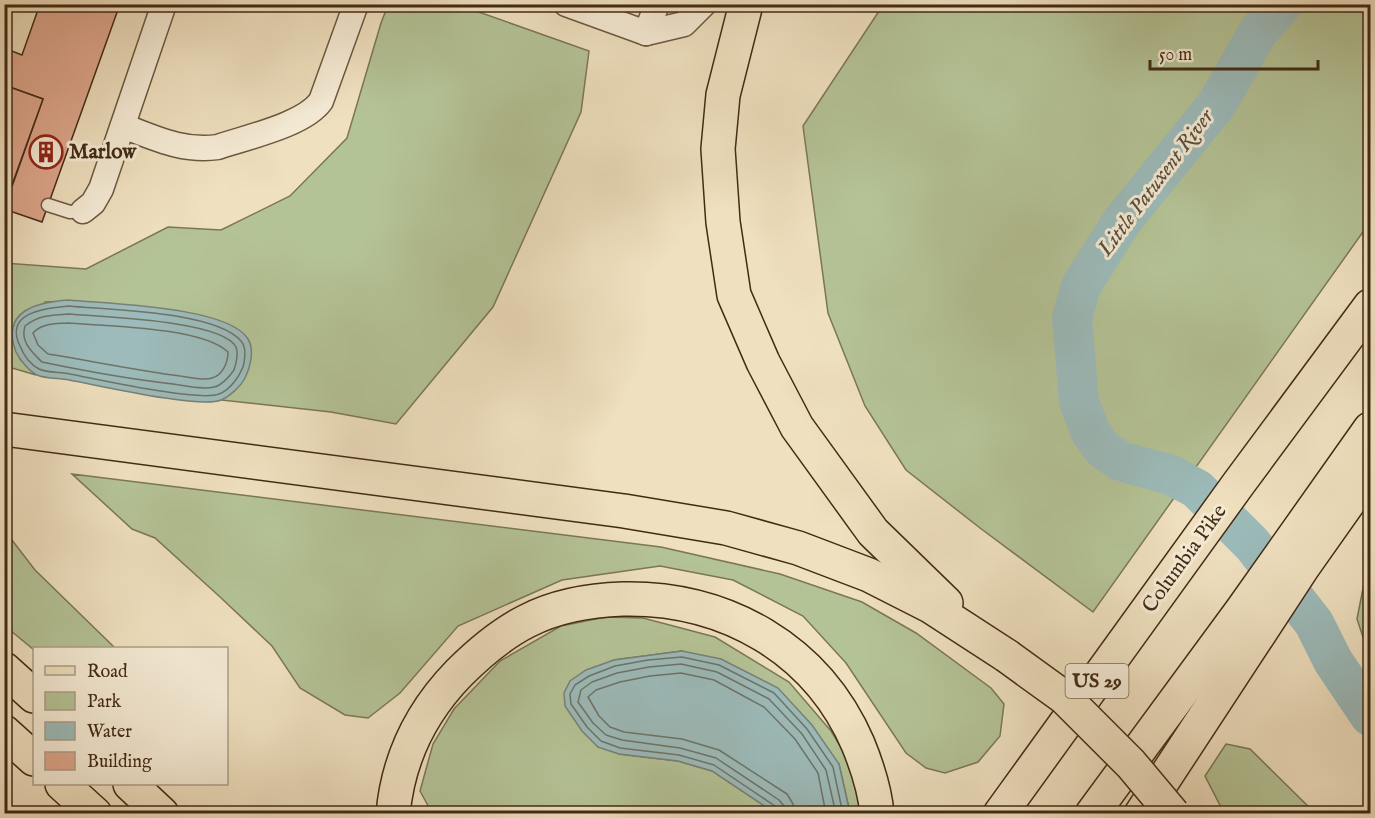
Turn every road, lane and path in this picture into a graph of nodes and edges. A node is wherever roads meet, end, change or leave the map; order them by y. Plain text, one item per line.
1 (164, 4) edge
2 (356, 4) edge
3 (566, 4) edge
4 (657, 4) edge
5 (704, 4) edge
6 (746, 4) edge
7 (646, 33) junction
8 (123, 126) junction
9 (48, 204) dead end
10 (83, 211) joint
11 (1371, 306) edge
12 (4, 429) edge
13 (1371, 429) edge
14 (1371, 472) edge
15 (1294, 557) junction
16 (996, 648) junction
17 (4, 669) edge
18 (33, 695) edge
19 (4, 732) edge
20 (33, 758) edge
21 (64, 785) edge
22 (132, 785) edge
23 (95, 813) edge
24 (162, 813) edge
25 (393, 813) edge
26 (877, 813) edge
27 (1000, 813) edge
28 (1092, 813) edge
29 (1140, 813) edge
30 (1173, 813) edge

1 - 8 street
2 - 8 street
3 - 7 street
4 - 7 street
5 - 7 street
6 - 16 main road
8 - 10 street
9 - 10 lane
11 - 27 main road, Columbia Pike / US 29
12 - 16 main road
13 - 15 main road
14 - 15 main road
15 - 28 main road
15 - 29 main road
16 - 30 main road, bridge
17 - 18 main road
19 - 20 main road
21 - 23 main road
22 - 24 main road
25 - 26 main road

